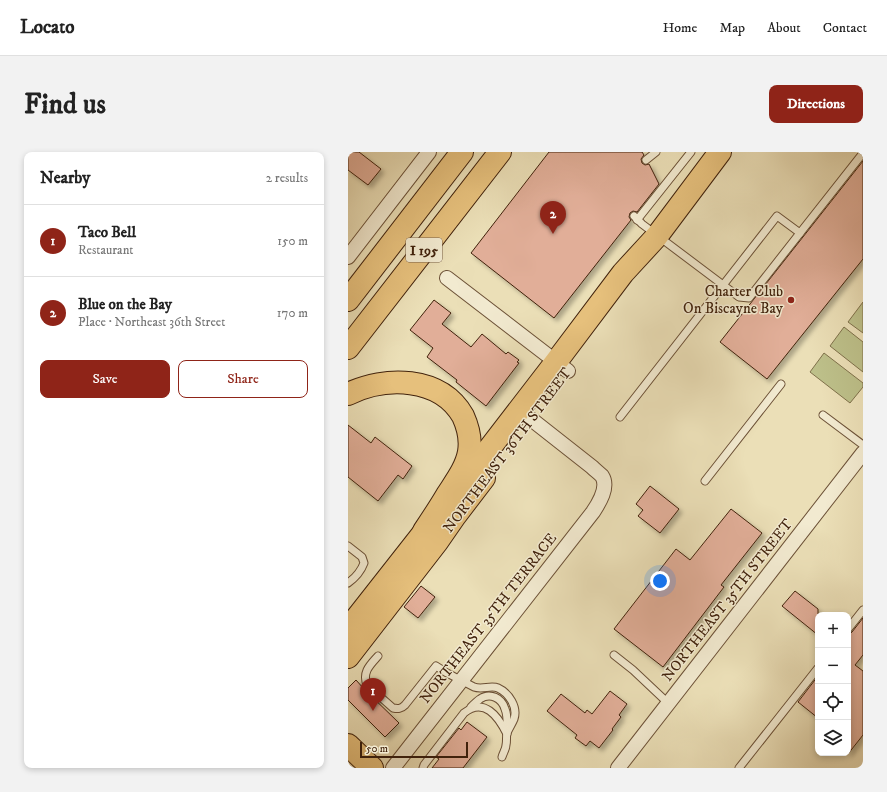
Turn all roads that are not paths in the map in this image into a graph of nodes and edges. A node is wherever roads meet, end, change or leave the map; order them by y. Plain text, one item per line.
1 (429, 152) edge
2 (462, 152) edge
3 (500, 152) edge
4 (656, 152) edge
5 (691, 152) edge
6 (719, 152) edge
7 (863, 153) edge
8 (646, 160) dead end
9 (800, 233) junction
10 (657, 236) junction
11 (348, 257) edge
12 (447, 278) dead end
13 (723, 286) junction
14 (348, 300) edge
15 (348, 348) edge
16 (562, 366) junction
17 (781, 384) dead end
18 (348, 394) edge
19 (823, 415) dead end
20 (620, 417) dead end
21 (531, 419) junction
22 (863, 445) edge
23 (863, 453) edge
24 (704, 481) dead end
25 (424, 531) junction
26 (348, 546) edge
27 (348, 583) edge
28 (863, 610) edge
29 (354, 618) edge
30 (851, 625) edge
31 (614, 655) dead end
32 (378, 656) dead end
33 (348, 657) edge
34 (815, 672) edge
35 (460, 680) junction
36 (668, 703) junction
37 (470, 708) junction
38 (507, 734) junction
39 (348, 745) edge
40 (502, 756) dead end
41 (372, 768) edge
42 (393, 768) edge
43 (423, 768) edge
44 (618, 768) edge
45 (739, 768) edge

1 - 11 street
2 - 14 main road, I 195
3 - 15 main road, I 195
4 - 8 lane
5 - 10 lane
6 - 10 main road, NORTHEAST 36TH STREET
7 - 9 lane
9 - 13 lane
9 - 13 lane
10 - 13 lane
10 - 16 main road, NORTHEAST 36TH STREET
12 - 16 street
13 - 20 lane
16 - 21 main road, NORTHEAST 36TH STREET
16 - 25 main road, NORTHEAST 36TH STREET
17 - 24 lane
18 - 25 main road
19 - 22 lane
21 - 33 main road, NORTHEAST 36TH STREET
21 - 35 street, NORTHEAST 35TH TERRACE
23 - 36 street, NORTHEAST 35TH STREET
25 - 29 main road, NORTHEAST 36TH STREET
26 - 27 lane
28 - 30 lane
31 - 36 lane
32 - 35 lane
34 - 45 lane
35 - 38 lane
35 - 42 street, NORTHEAST 35TH TERRACE
36 - 44 street, NORTHEAST 35TH STREET
37 - 38 lane
37 - 38 lane
37 - 43 lane
38 - 40 lane
39 - 41 main road

